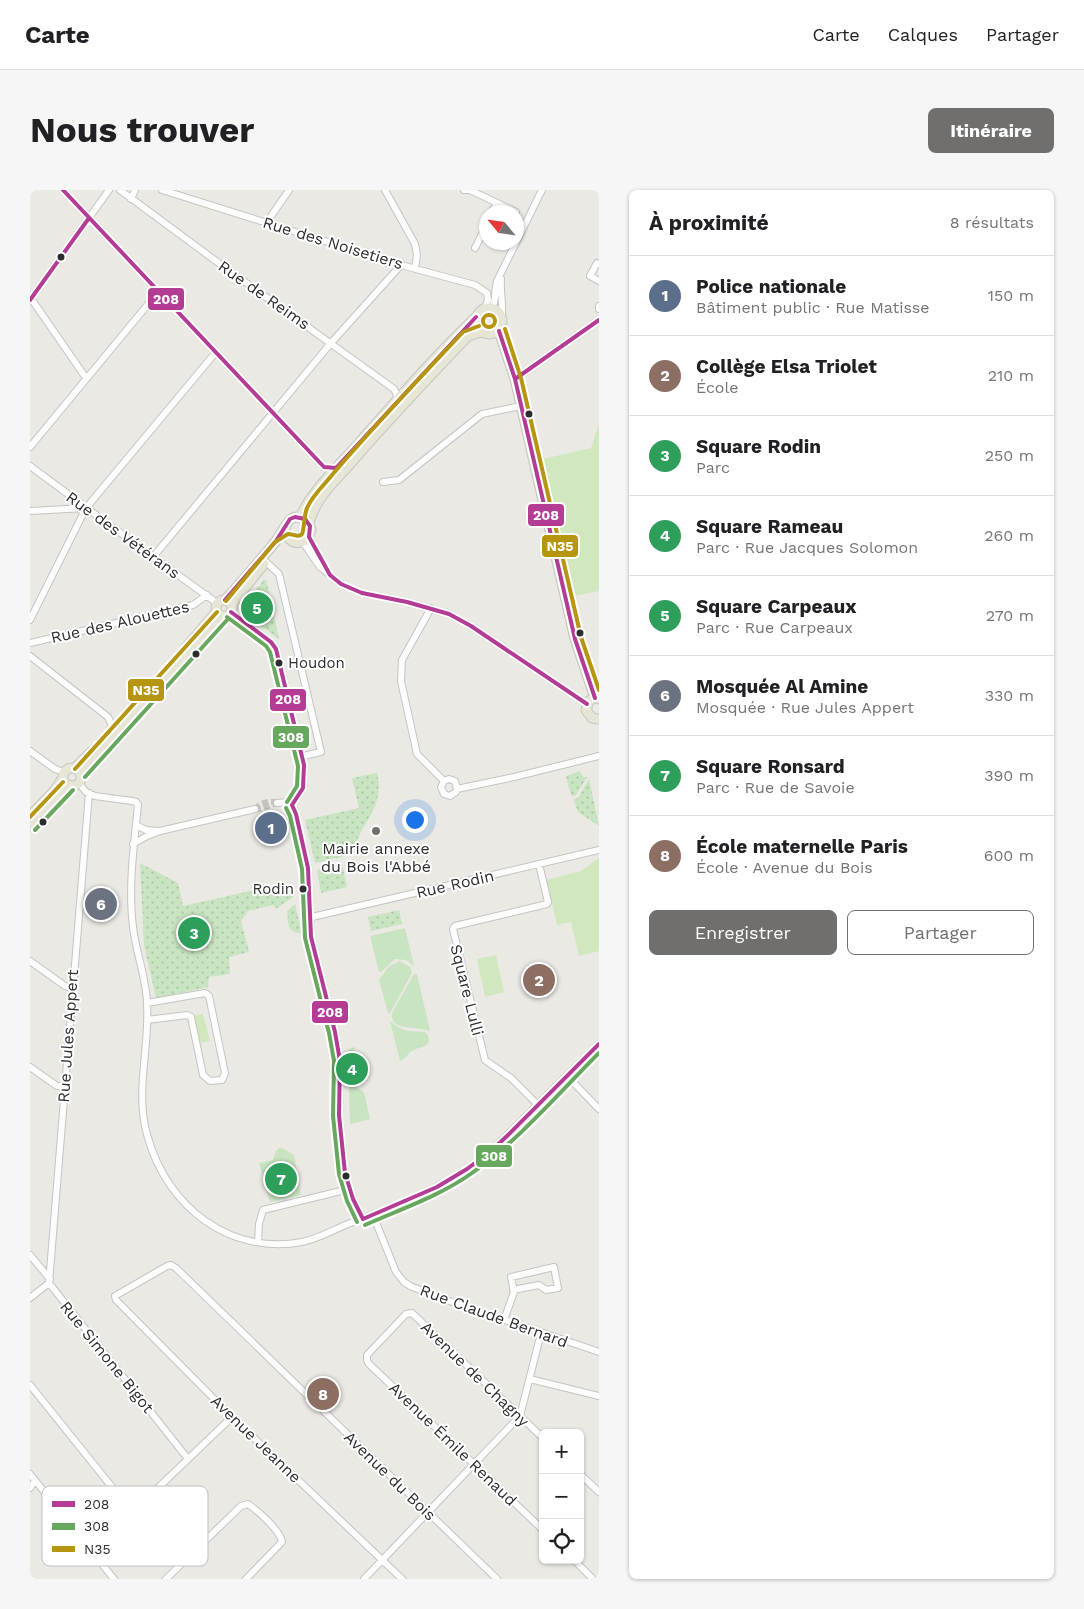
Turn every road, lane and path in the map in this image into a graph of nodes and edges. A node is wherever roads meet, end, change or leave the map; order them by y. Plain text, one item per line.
1 (63, 190) edge
2 (109, 190) edge
3 (120, 190) edge
4 (135, 190) edge
5 (162, 190) edge
6 (289, 190) edge
7 (384, 190) edge
8 (464, 190) edge
9 (542, 190) edge
10 (131, 199) junction
11 (497, 203) joint
12 (501, 205) edge
13 (524, 217) edge
14 (89, 218) junction
15 (528, 219) junction
16 (267, 222) junction
17 (479, 239) edge
18 (475, 248) dead end
19 (599, 264) edge
20 (401, 265) junction
21 (415, 268) junction
22 (501, 275) junction
23 (599, 281) edge
24 (159, 291) junction
25 (30, 298) edge
26 (488, 308) junction
27 (502, 316) junction
28 (476, 317) junction
29 (599, 320) edge
30 (499, 330) junction
31 (481, 332) junction
32 (331, 343) junction
33 (216, 352) junction
34 (86, 378) junction
35 (514, 379) junction
36 (393, 405) junction
37 (521, 406) junction
38 (273, 412) junction
39 (30, 447) edge
40 (30, 466) edge
41 (336, 468) junction
42 (383, 482) dead end
43 (86, 508) junction
44 (30, 511) edge
45 (300, 517) junction
46 (309, 523) junction
47 (285, 528) junction
48 (306, 539) junction
49 (290, 540) junction
50 (153, 558) junction
51 (266, 562) junction
52 (207, 595) junction
53 (224, 608) junction
54 (431, 608) junction
55 (30, 620) edge
56 (30, 643) edge
57 (30, 657) edge
58 (597, 698) edge
59 (587, 704) junction
60 (599, 719) edge
61 (114, 728) junction
62 (30, 751) edge
63 (302, 756) junction
64 (599, 756) edge
65 (78, 770) junction
66 (65, 779) junction
67 (444, 781) junction
68 (79, 783) junction
69 (458, 789) junction
70 (89, 793) junction
71 (277, 803) dead end
72 (292, 805) junction
73 (255, 809) tunnel mouth
74 (30, 816) edge
75 (136, 825) junction
76 (30, 826) edge
77 (160, 831) junction
78 (133, 844) junction
79 (599, 850) edge
80 (539, 864) junction
81 (312, 917) junction
82 (30, 961) edge
83 (72, 988) junction
84 (147, 1003) junction
85 (147, 1020) junction
86 (599, 1044) edge
87 (30, 1067) edge
88 (566, 1076) junction
89 (64, 1086) junction
90 (538, 1104) junction
91 (599, 1109) edge
92 (349, 1189) junction
93 (373, 1215) junction
94 (363, 1219) junction
95 (258, 1242) junction
96 (30, 1254) edge
97 (176, 1268) joint
98 (49, 1281) junction
99 (513, 1290) junction
100 (30, 1298) edge
101 (504, 1320) junction
102 (539, 1341) dead end
103 (599, 1352) edge
104 (366, 1357) joint
105 (530, 1379) junction
106 (30, 1385) edge
107 (599, 1396) edge
108 (520, 1416) junction
109 (232, 1417) junction
110 (539, 1434) edge
111 (188, 1459) junction
112 (474, 1464) junction
113 (30, 1474) edge
114 (584, 1478) edge
115 (35, 1481) junction
116 (111, 1486) edge
117 (159, 1486) edge
118 (30, 1488) edge
119 (42, 1490) edge
120 (599, 1492) edge
121 (428, 1512) junction
122 (539, 1526) edge
123 (208, 1539) edge
124 (382, 1560) junction
125 (578, 1564) edge
126 (104, 1566) edge
127 (180, 1566) edge
128 (114, 1579) edge
129 (166, 1579) edge
130 (246, 1579) edge
131 (364, 1579) edge
132 (402, 1579) edge
133 (497, 1579) edge
134 (594, 1579) edge

1 - 14 street
2 - 14 street
3 - 10 street, Rue de Reims
4 - 10 street
5 - 16 street, Rue des Noisetiers
6 - 16 street
7 - 21 street
8 - 11 street
9 - 15 street
10 - 32 street, Rue de Reims
11 - 12 street
13 - 15 street
14 - 24 street
14 - 25 street
15 - 22 street
16 - 20 street, Rue des Noisetiers
17 - 18 street
19 - 23 street
20 - 21 street, Rue des Noisetiers
20 - 32 street
21 - 26 street, Rue des Noisetiers
22 - 26 street
22 - 27 street
24 - 33 street
24 - 34 street
25 - 34 street
26 - 27 main road
26 - 28 main road
27 - 30 main road
28 - 31 main road
28 - 36 main road
29 - 35 street
30 - 31 main road
30 - 35 main road
31 - 46 main road
32 - 36 street, Rue de Reims
32 - 38 street
33 - 38 street
33 - 43 street
34 - 39 street
35 - 37 main road
36 - 41 main road
37 - 42 street
37 - 58 main road
38 - 41 street
38 - 50 street
40 - 43 street, Rue des Vétérans
41 - 45 main road
43 - 44 street
43 - 50 street, Rue des Vétérans
43 - 55 street
45 - 46 main road
45 - 47 main road
46 - 48 main road
47 - 49 main road
47 - 53 main road
48 - 49 main road
48 - 54 street
49 - 51 main road
50 - 52 street, Rue des Vétérans
51 - 53 main road
51 - 63 street
52 - 53 street, Rue des Vétérans
52 - 56 street, Rue des Alouettes
53 - 61 main road
53 - 63 street, Rue des Vétérans
53 - 65 main road
54 - 59 street
54 - 67 street
57 - 61 street
58 - 59 main road
59 - 60 main road
61 - 65 main road
62 - 66 street
63 - 72 street, Rue des Vétérans
64 - 69 street
65 - 66 main road
65 - 68 main road
66 - 68 main road
66 - 74 main road
66 - 76 main road
67 - 69 street
67 - 69 street
68 - 70 street
70 - 75 street
70 - 83 street, Rue Jules Appert
71 - 72 street
72 - 81 street
73 - 77 street
75 - 77 street
75 - 78 street
77 - 78 street
78 - 84 street
79 - 80 street, Rue Rodin
80 - 81 street, Rue Rodin
80 - 90 street, Square Lulli
81 - 92 street
82 - 83 street
83 - 89 street, Rue Jules Appert
84 - 85 street
84 - 85 street
85 - 95 street
86 - 88 street
87 - 89 street
88 - 90 street
88 - 91 street
89 - 98 street, Rue Jules Appert
90 - 93 street
92 - 94 street
92 - 95 street
93 - 94 street
93 - 101 street, Rue Claude Bernard
94 - 95 street
96 - 98 street, Rue Simone Bigot
97 - 109 street, Avenue Jeanne
97 - 121 street, Avenue du Bois
98 - 100 street
98 - 111 street, Rue Simone Bigot
99 - 99 street
99 - 101 street
101 - 103 street, Rue Claude Bernard
102 - 105 street
104 - 108 street, Avenue de Chagny
104 - 112 street, Avenue Émile Renaud
105 - 107 street
105 - 108 street
106 - 116 street
108 - 110 street, Avenue de Chagny
108 - 112 street
109 - 111 street
109 - 124 street, Avenue Jeanne
111 - 117 street
112 - 121 street
112 - 122 street, Avenue Émile Renaud
113 - 115 street
114 - 120 street
115 - 118 street
115 - 119 street
121 - 124 street
121 - 133 street, Avenue du Bois
123 - 130 street
124 - 131 street
124 - 132 street, Avenue Jeanne
125 - 134 street
126 - 128 street
127 - 129 street

